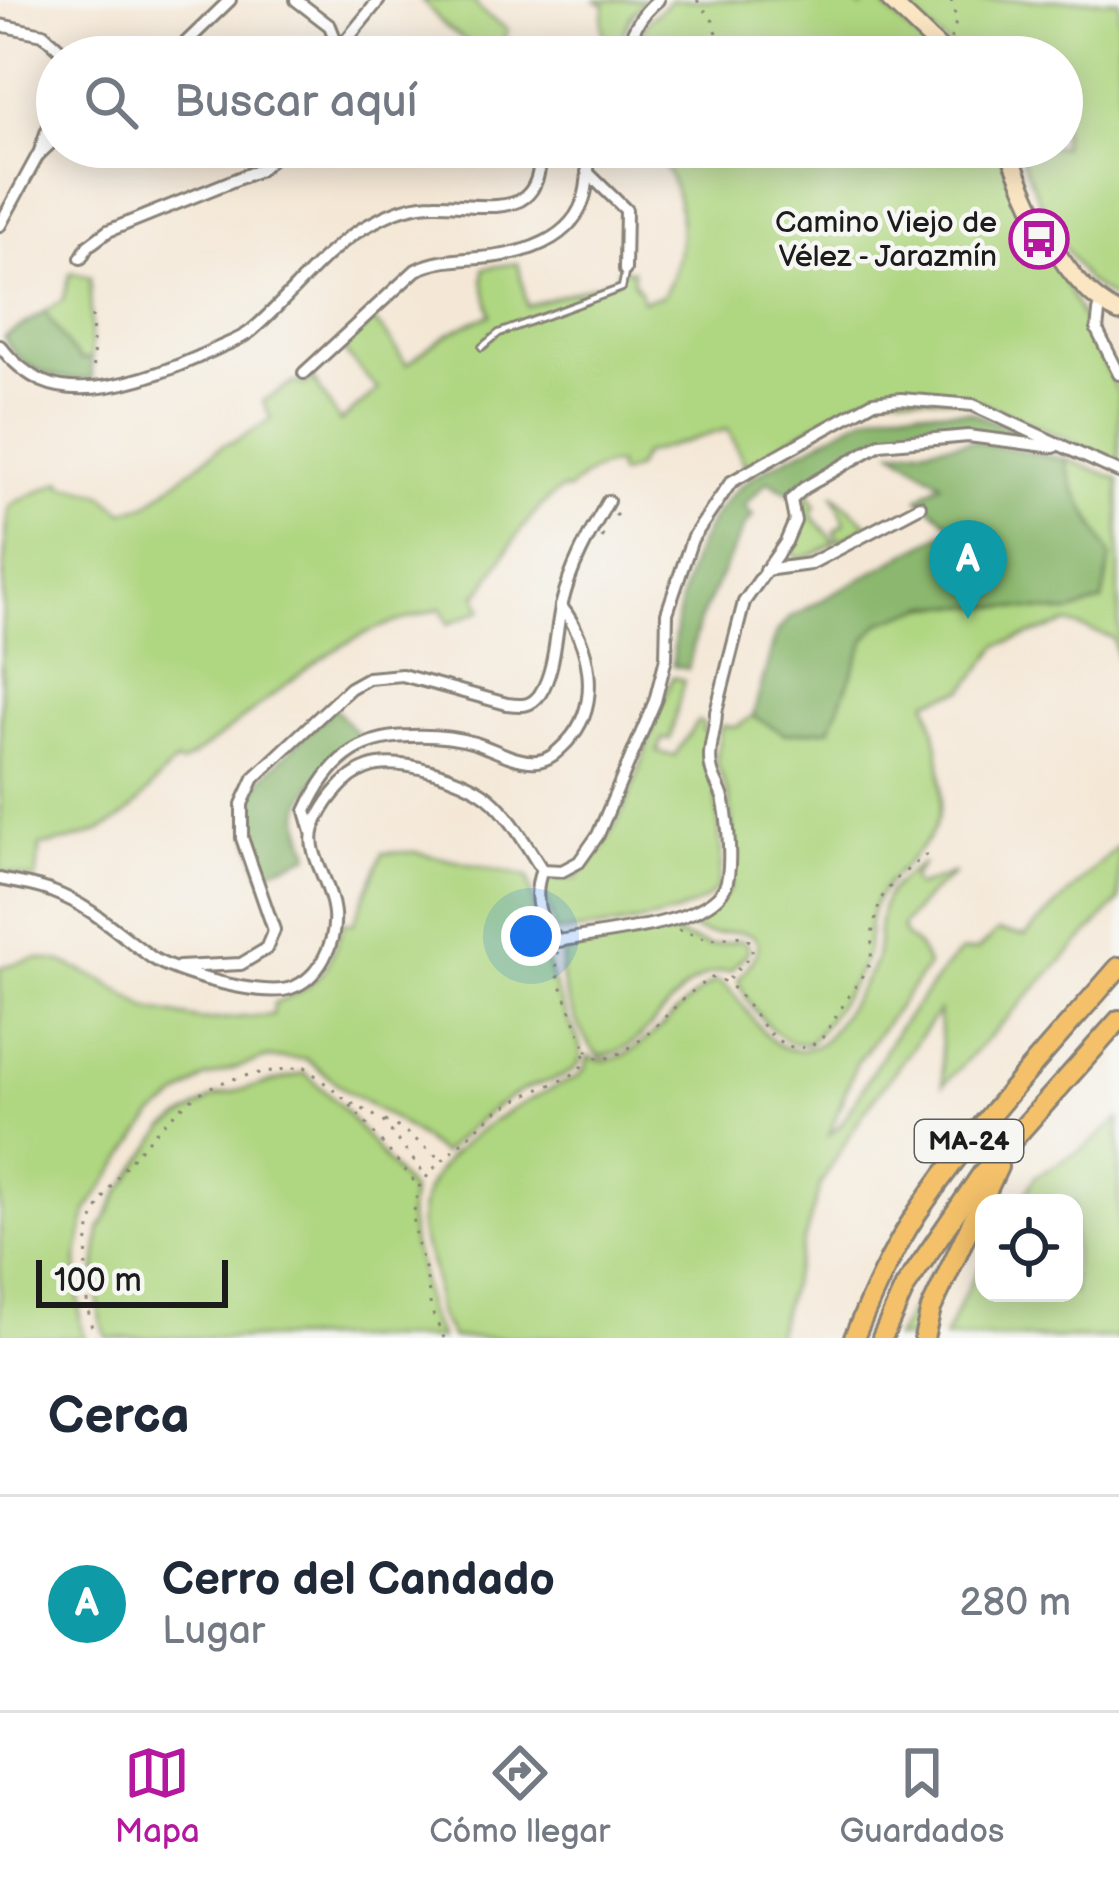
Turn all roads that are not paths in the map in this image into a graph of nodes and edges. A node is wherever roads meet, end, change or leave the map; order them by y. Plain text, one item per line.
1 (230, 0) edge
2 (296, 0) edge
3 (379, 0) edge
4 (658, 0) edge
5 (889, 0) edge
6 (0, 25) edge
7 (45, 36) edge
8 (193, 36) edge
9 (333, 36) edge
10 (351, 36) edge
11 (627, 36) edge
12 (927, 36) edge
13 (36, 159) edge
14 (261, 168) edge
15 (539, 168) edge
16 (587, 168) edge
17 (1015, 168) edge
18 (587, 172) junction
19 (0, 225) edge
20 (81, 258) dead end
21 (625, 270) joint
22 (1100, 304) junction
23 (1119, 314) edge
24 (0, 346) edge
25 (482, 347) dead end
26 (304, 373) dead end
27 (1119, 374) edge
28 (1069, 449) junction
29 (1119, 472) edge
30 (608, 502) dead end
31 (920, 506) dead end
32 (766, 570) junction
33 (561, 606) junction
34 (312, 832) junction
35 (542, 870) junction
36 (0, 879) edge
37 (170, 967) junction
38 (1119, 967) edge
39 (1119, 1020) edge
40 (1009, 1147) junction
41 (854, 1338) edge
42 (882, 1338) edge
43 (924, 1338) edge

1 - 8 street
2 - 9 street
3 - 10 street
4 - 11 street
5 - 12 street
6 - 7 street
13 - 19 street
14 - 20 street
15 - 24 street
16 - 18 street
17 - 22 street
18 - 21 street
18 - 26 street
21 - 25 lane
22 - 23 street
22 - 27 street
28 - 29 street
28 - 32 street
28 - 35 street
30 - 33 street
31 - 32 street
32 - 35 street
33 - 34 street
33 - 37 street
34 - 35 street
34 - 37 street
36 - 37 street
38 - 41 highway, MA-24
39 - 40 highway, MA-24
40 - 42 highway, MA-24
40 - 43 highway

